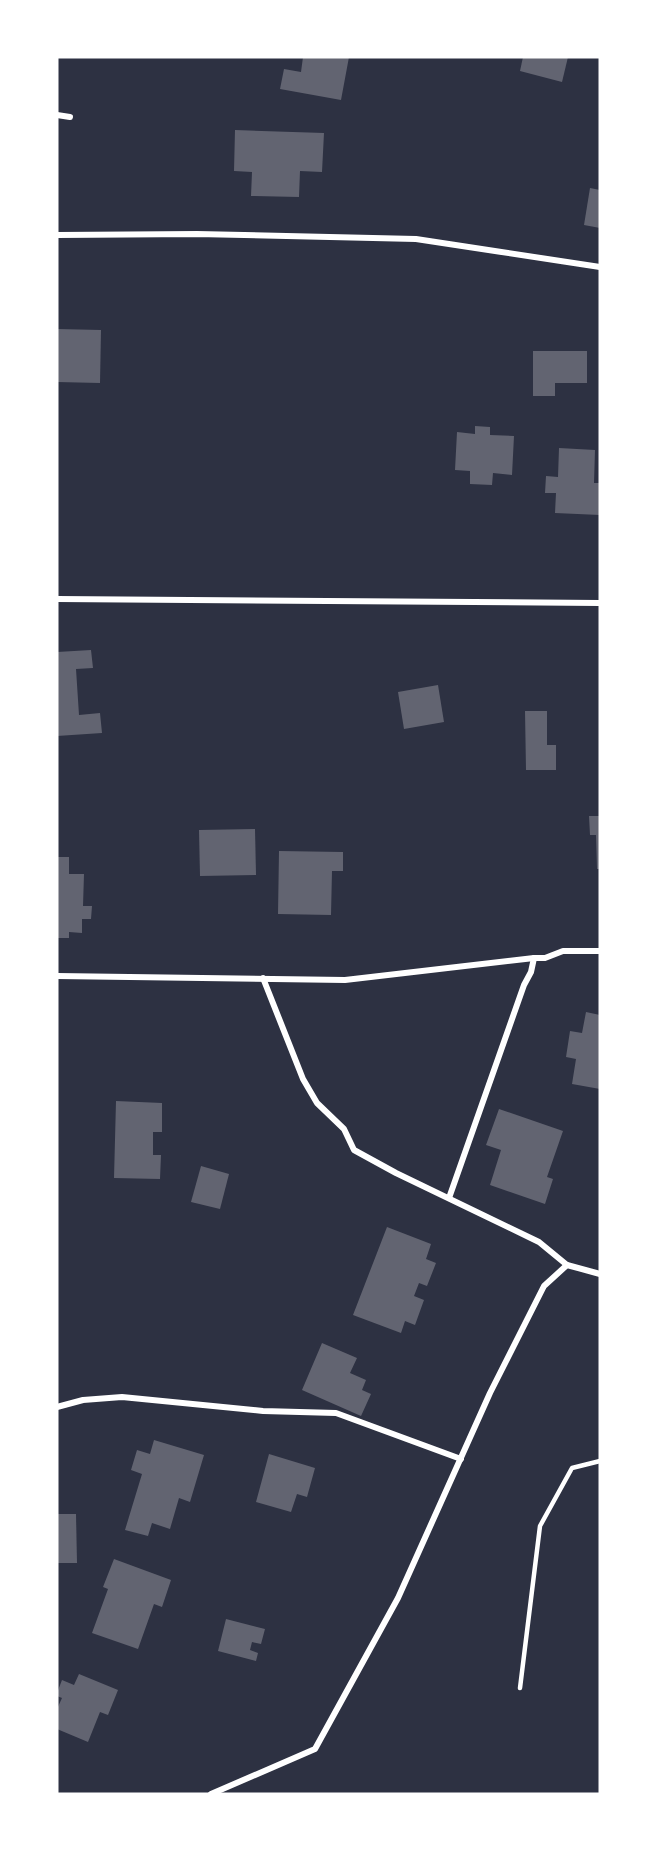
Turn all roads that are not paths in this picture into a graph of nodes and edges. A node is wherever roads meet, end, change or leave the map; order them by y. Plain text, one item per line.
1 (57, 115) edge
2 (70, 117) dead end
3 (57, 235) edge
4 (600, 267) edge
5 (57, 599) edge
6 (600, 603) edge
7 (600, 951) edge
8 (534, 958) junction
9 (57, 976) edge
10 (263, 978) junction
11 (449, 1198) junction
12 (567, 1264) junction
13 (600, 1274) edge
14 (57, 1407) edge
15 (460, 1459) junction
16 (600, 1461) edge
17 (520, 1688) dead end
18 (211, 1794) edge

1 - 2 street
3 - 4 street
5 - 6 street
7 - 8 street
8 - 10 street
8 - 11 street
9 - 10 street
10 - 11 street
11 - 12 street
12 - 13 street
12 - 15 street
14 - 15 street
15 - 18 street
16 - 17 lane

